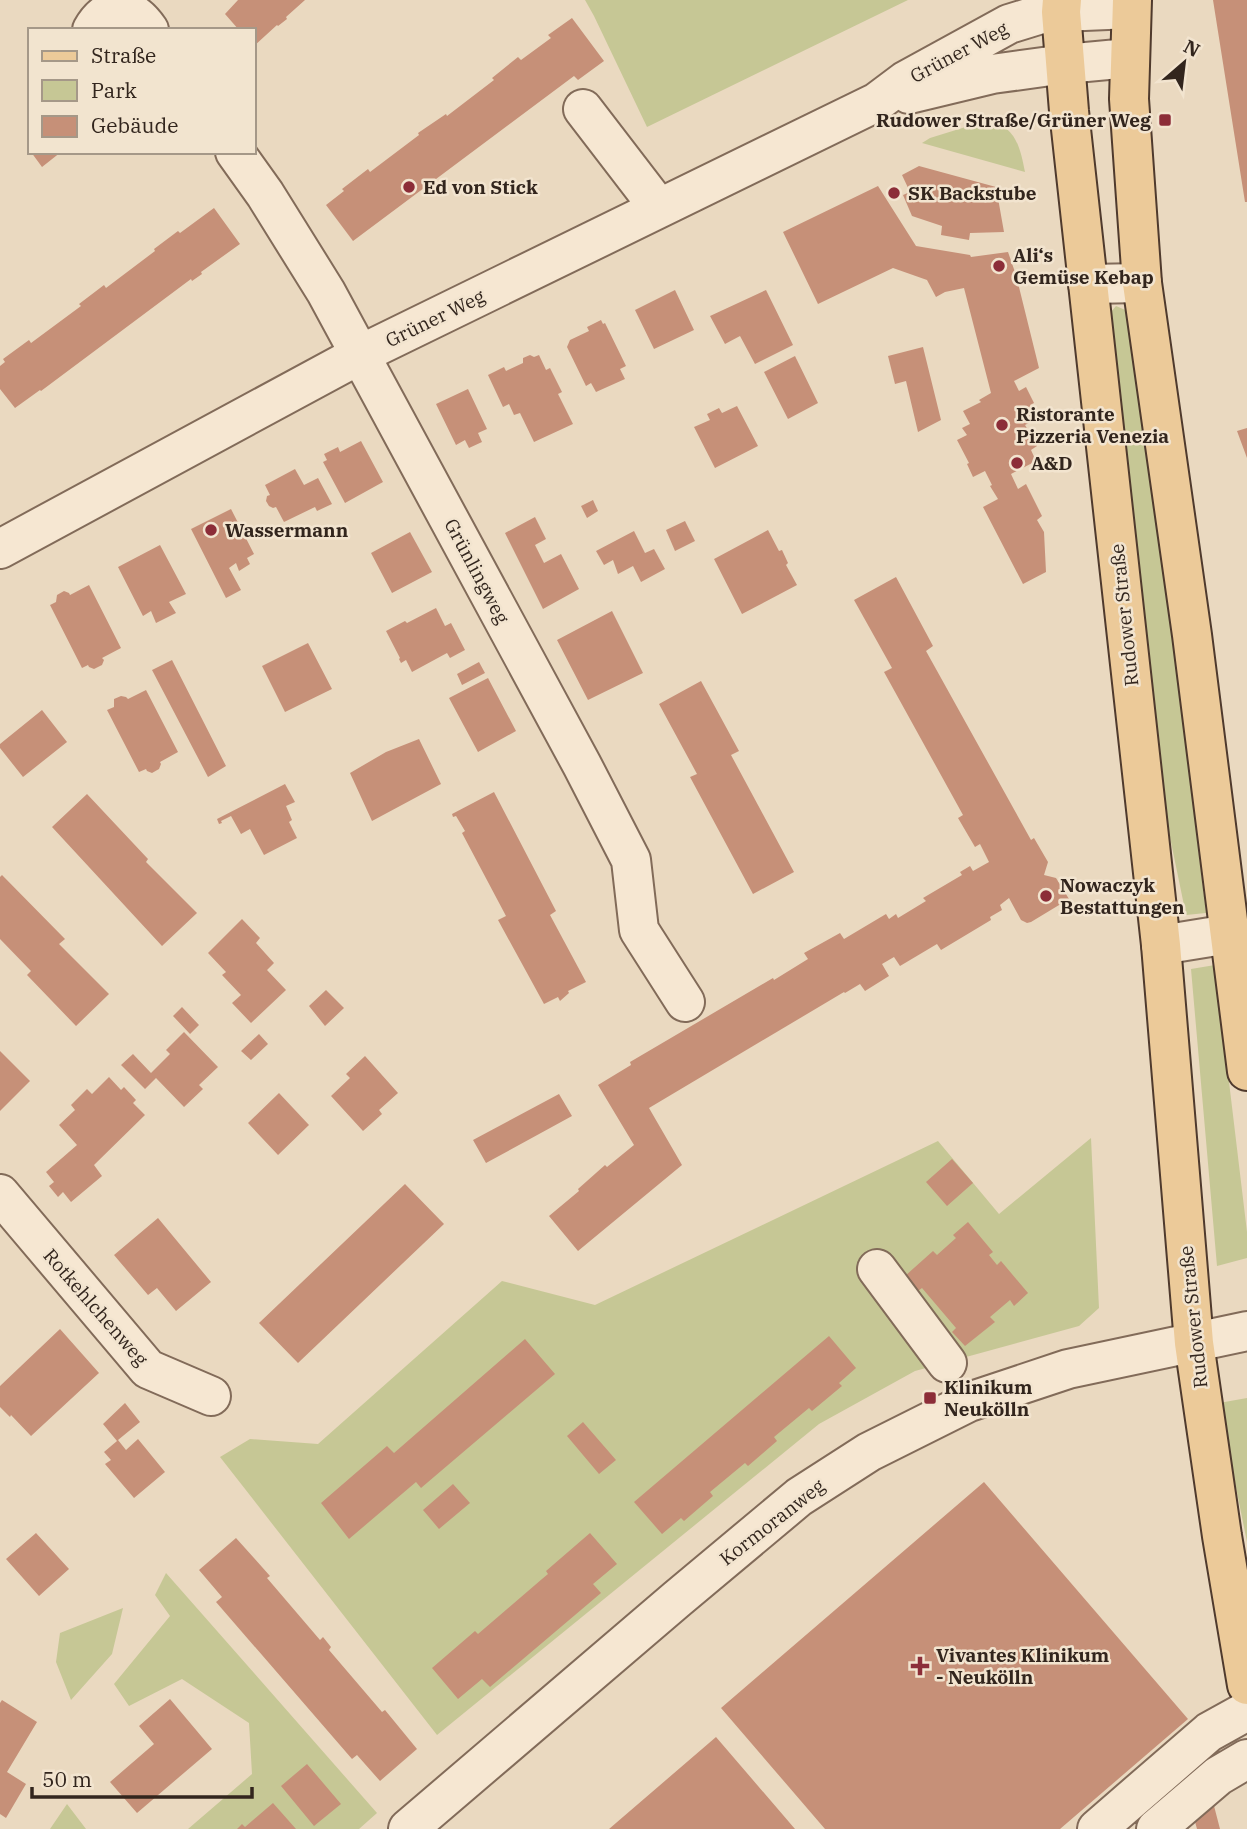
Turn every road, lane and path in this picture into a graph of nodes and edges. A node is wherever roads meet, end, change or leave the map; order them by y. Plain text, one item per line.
1 (1131, 5) edge
2 (1061, 6) edge
3 (94, 28) edge
4 (148, 28) edge
5 (1129, 58) junction
6 (1065, 64) junction
7 (877, 102) junction
8 (583, 110) dead end
9 (236, 154) edge
10 (659, 208) junction
11 (1142, 283) junction
12 (1088, 284) junction
13 (359, 355) junction
14 (0, 549) edge
15 (1228, 934) junction
16 (1161, 945) junction
17 (685, 1002) dead end
18 (1247, 1071) edge
19 (0, 1194) edge
20 (877, 1269) dead end
21 (1247, 1331) edge
22 (1194, 1343) junction
23 (947, 1363) dead end
24 (211, 1396) dead end
25 (1247, 1685) edge
26 (1247, 1711) edge
27 (1247, 1759) edge
28 (408, 1829) edge
29 (1097, 1829) edge
30 (1156, 1829) edge

1 - 2 street, Grüner Weg
1 - 5 main road
2 - 6 main road, Rudower Straße
2 - 7 street, Grüner Weg
3 - 4 street
5 - 6 street, Grüner Weg
5 - 11 main road
6 - 7 street, Grüner Weg
6 - 12 main road, Rudower Straße
7 - 10 street, Grüner Weg
8 - 10 street
9 - 13 street, Grünlingweg
10 - 13 street, Grüner Weg
11 - 12 street
11 - 15 main road
12 - 16 main road, Rudower Straße
13 - 14 street, Grüner Weg
13 - 17 street, Grünlingweg
15 - 16 street
15 - 18 main road
16 - 22 main road, Rudower Straße
19 - 24 street, Rotkehlchenweg
20 - 23 street
21 - 22 street, Kormoranweg
22 - 25 main road, Rudower Straße
22 - 28 street, Kormoranweg
26 - 29 street
27 - 30 street

